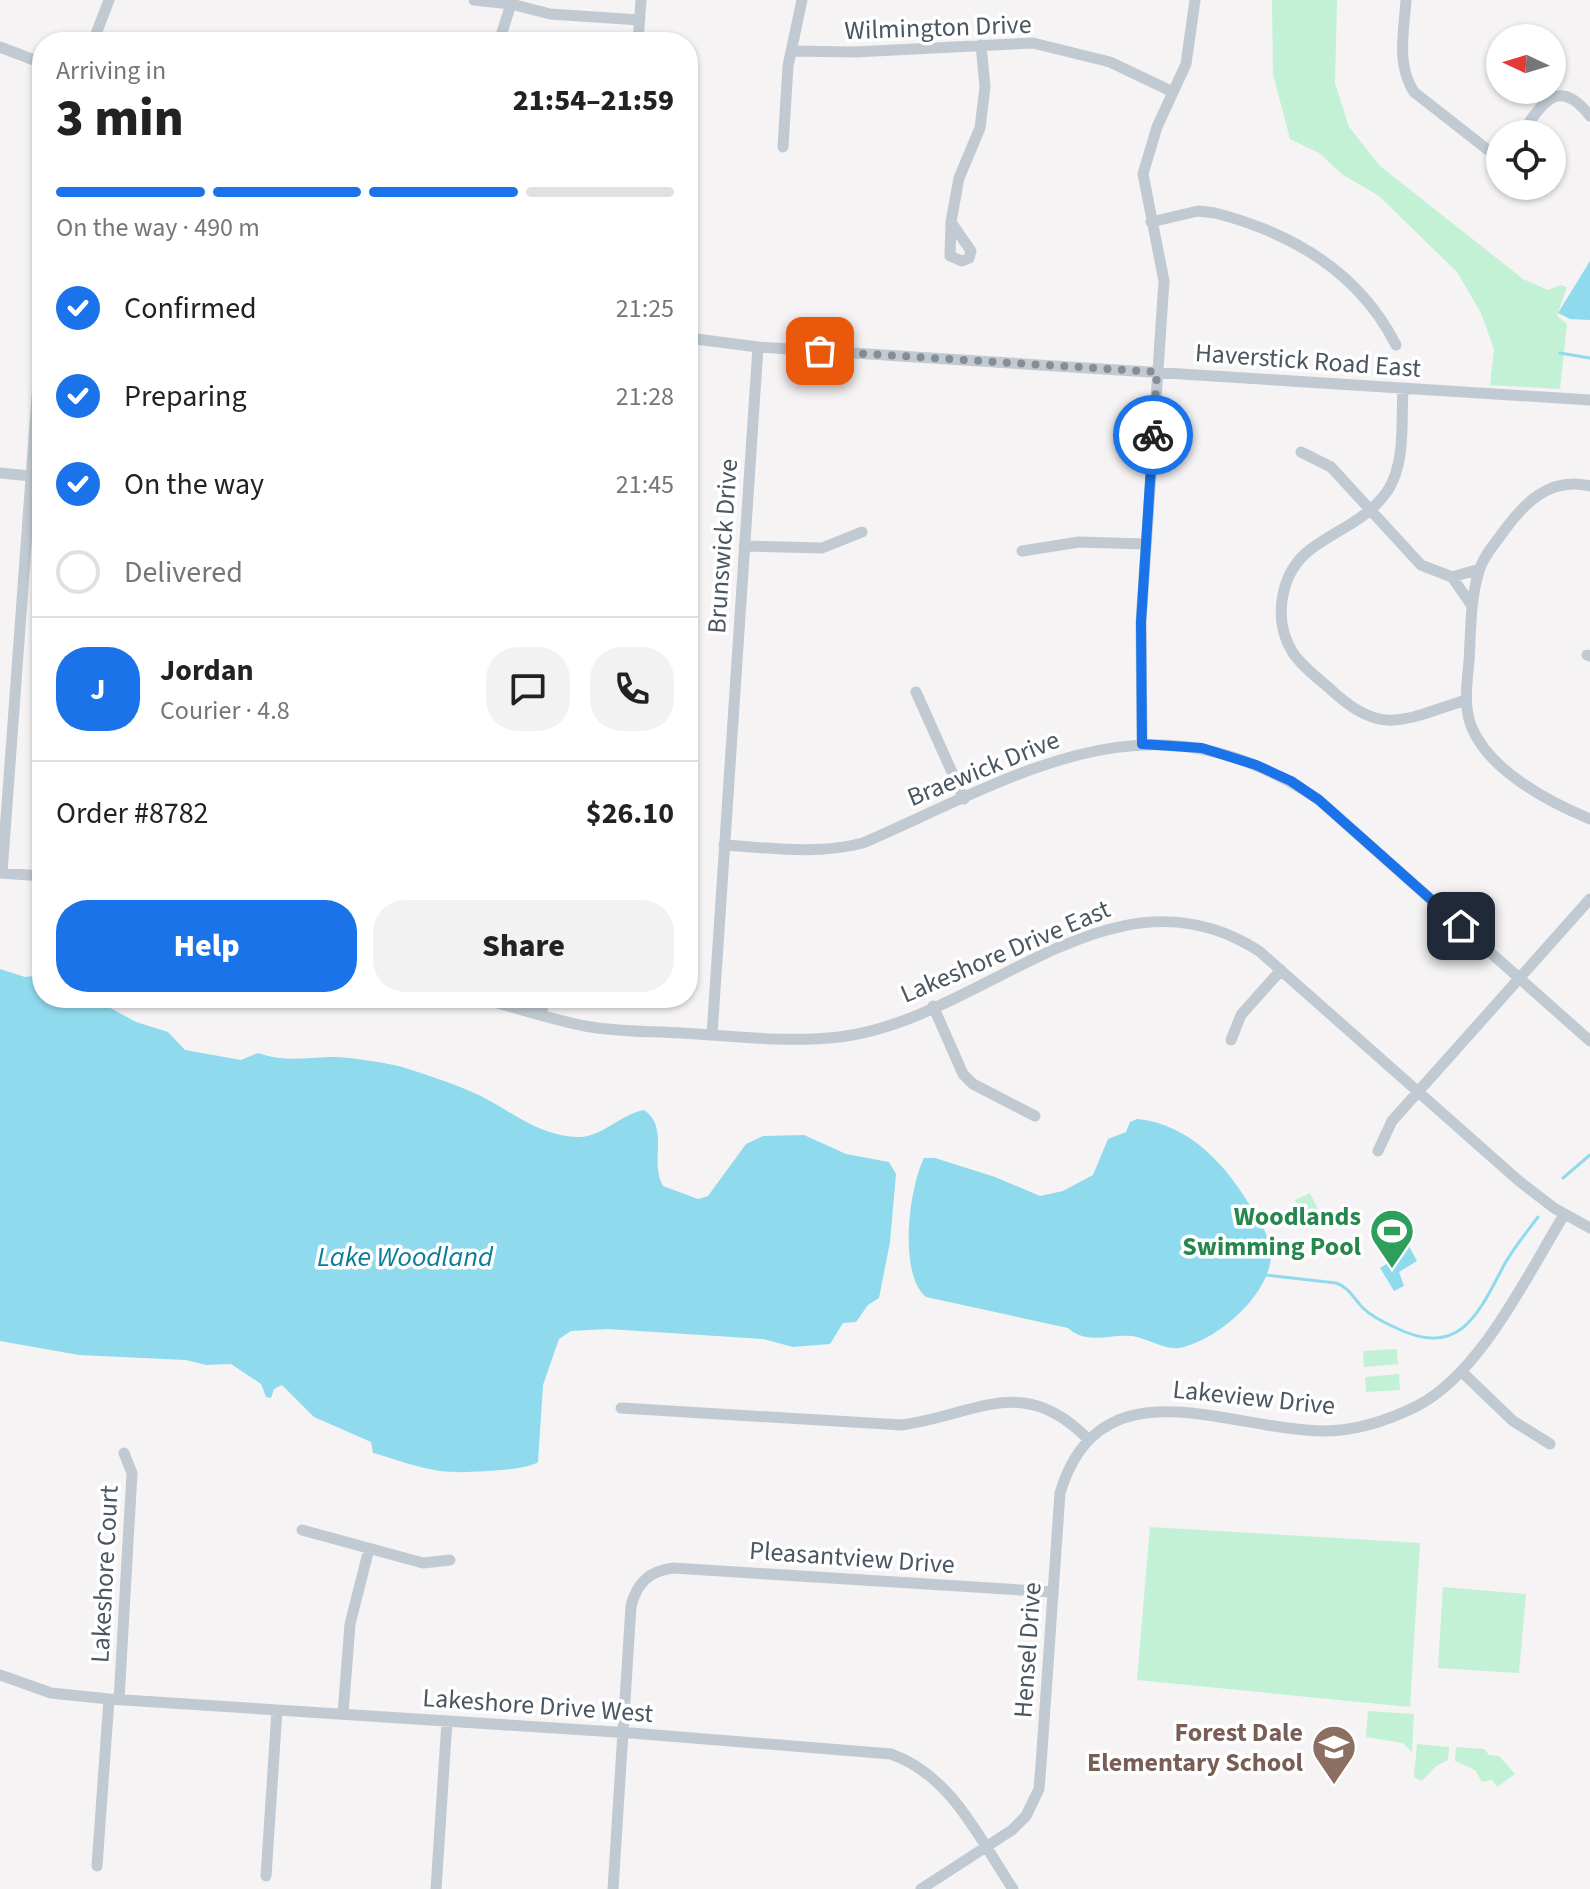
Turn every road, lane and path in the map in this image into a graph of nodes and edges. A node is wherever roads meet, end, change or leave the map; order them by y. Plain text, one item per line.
1 (109, 0) edge
2 (474, 0) edge
3 (641, 0) edge
4 (802, 0) edge
5 (1195, 0) edge
6 (1406, 0) edge
7 (511, 4) junction
8 (640, 20) junction
9 (97, 32) edge
10 (502, 32) edge
11 (639, 32) edge
12 (981, 45) junction
13 (0, 47) edge
14 (791, 51) junction
15 (32, 59) edge
16 (1173, 92) junction
17 (1590, 116) edge
18 (1531, 120) edge
19 (783, 147) dead end
20 (1486, 148) edge
21 (951, 222) dead end
22 (1151, 222) junction
23 (698, 339) edge
24 (1396, 345) dead end
25 (758, 347) junction
26 (1157, 372) junction
27 (1403, 388) junction
28 (1590, 400) edge
29 (1301, 452) dead end
30 (32, 463) edge
31 (0, 473) edge
32 (31, 476) junction
33 (1590, 486) edge
34 (1371, 511) junction
35 (862, 532) dead end
36 (1145, 544) junction
37 (744, 546) junction
38 (1022, 551) dead end
39 (1480, 569) junction
40 (1452, 577) junction
41 (1472, 606) junction
42 (916, 692) dead end
43 (1466, 700) junction
44 (1142, 744) junction
45 (964, 799) junction
46 (1590, 819) edge
47 (724, 845) junction
48 (1, 873) edge
49 (32, 875) edge
50 (1590, 899) edge
51 (1281, 970) junction
52 (1520, 978) junction
53 (933, 1006) junction
54 (518, 1008) edge
55 (542, 1008) edge
56 (542, 1014) junction
57 (712, 1035) junction
58 (1231, 1040) dead end
59 (1590, 1041) edge
60 (1418, 1091) junction
61 (1035, 1116) dead end
62 (1378, 1151) dead end
63 (1564, 1215) junction
64 (1590, 1228) edge
65 (1462, 1372) junction
66 (621, 1408) dead end
67 (1088, 1439) junction
68 (1550, 1444) dead end
69 (124, 1453) dead end
70 (302, 1530) dead end
71 (369, 1549) junction
72 (450, 1560) dead end
73 (1052, 1592) junction
74 (0, 1675) edge
75 (114, 1700) junction
76 (277, 1710) junction
77 (343, 1714) junction
78 (447, 1721) junction
79 (623, 1733) junction
80 (985, 1847) junction
81 (97, 1866) dead end
82 (266, 1876) dead end
83 (436, 1889) edge
84 (613, 1889) edge
85 (921, 1889) edge
86 (1013, 1889) edge

1 - 9 street
2 - 7 street
3 - 8 street
4 - 14 street
5 - 16 street
6 - 20 street
7 - 8 street
7 - 10 street
8 - 11 street
12 - 14 street, Wilmington Drive
12 - 16 street, Wilmington Drive
12 - 21 street
13 - 15 street
14 - 19 street
16 - 22 street
17 - 18 street
22 - 24 street
22 - 26 street
23 - 25 street, Haverstick Road East
25 - 26 street, Haverstick Road East
25 - 37 street, Brunswick Drive
26 - 27 street, Haverstick Road East
26 - 36 street
27 - 28 street, Haverstick Road East
27 - 34 street
29 - 34 street
30 - 32 street
31 - 32 street
32 - 48 street
33 - 39 street
34 - 40 street
34 - 43 street
35 - 37 street
36 - 38 street
36 - 44 street
37 - 47 street, Brunswick Drive
39 - 40 street
39 - 41 street
40 - 41 street
41 - 43 street
42 - 45 street
43 - 46 street
44 - 45 street, Braewick Drive
44 - 52 street, Braewick Drive
45 - 47 street, Braewick Drive
47 - 57 street, Brunswick Drive
48 - 49 street
50 - 52 street
51 - 53 street, Lakeshore Drive East
51 - 58 street
51 - 60 street, Lakeshore Drive East
52 - 59 street, Braewick Drive
52 - 60 street
53 - 57 street, Lakeshore Drive East
53 - 61 street
54 - 56 street, Lakeshore Drive East
55 - 56 street
56 - 57 street, Lakeshore Drive East
60 - 62 street
60 - 63 street, Lakeshore Drive East
63 - 64 street, Lakeshore Drive East
63 - 65 street, Lakeview Drive
65 - 67 street, Lakeview Drive
65 - 68 street
66 - 67 street
67 - 73 street, Hensel Drive
69 - 75 street, Lakeshore Court
70 - 71 street
71 - 72 street
71 - 77 street
73 - 79 street, Pleasantview Drive
73 - 80 street, Hensel Drive
74 - 75 street, Lakeshore Drive West
75 - 76 street, Lakeshore Drive West
75 - 81 street, Lakeshore Court
76 - 77 street, Lakeshore Drive West
76 - 82 street
77 - 78 street, Lakeshore Drive West
78 - 79 street, Lakeshore Drive West
78 - 83 street
79 - 80 street, Lakeshore Drive West
79 - 84 street
80 - 85 street, Hensel Drive
80 - 86 street, Lakeshore Drive West

